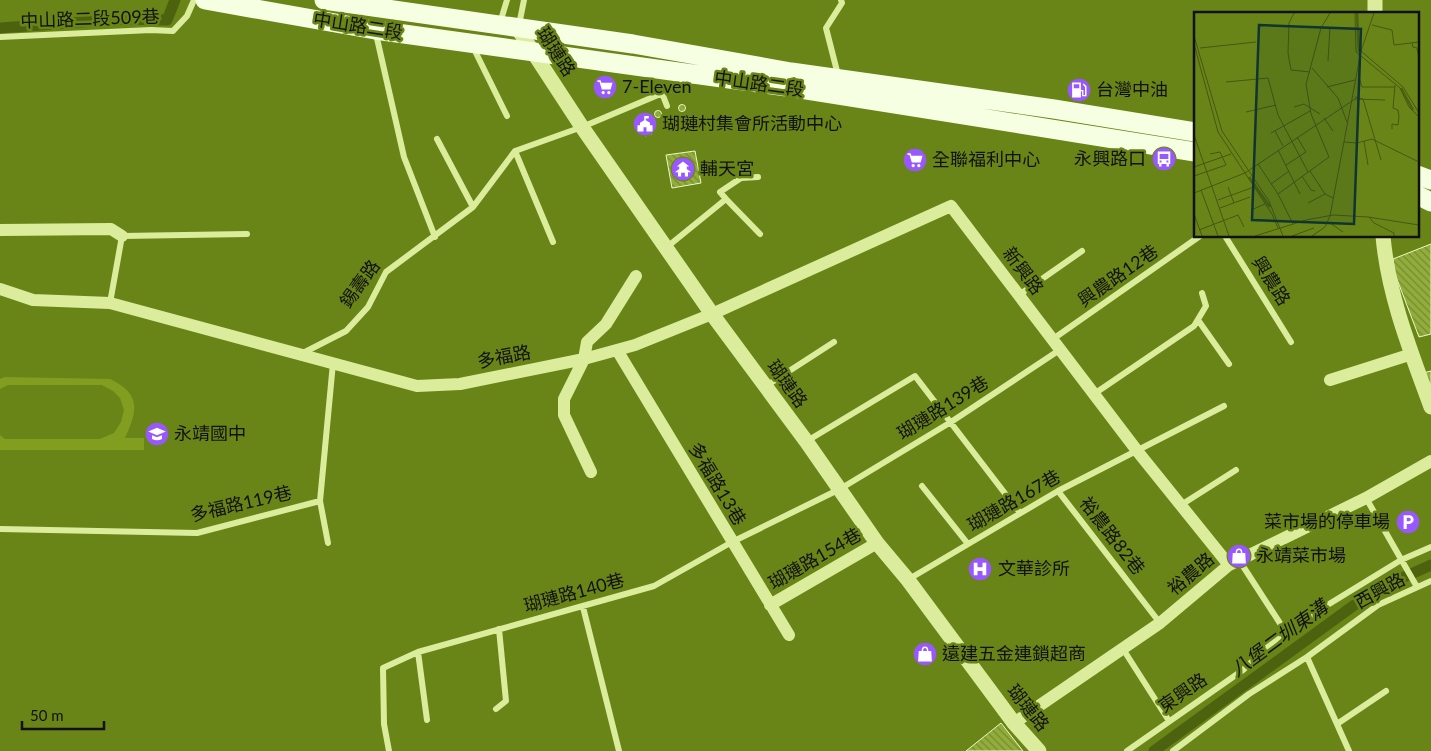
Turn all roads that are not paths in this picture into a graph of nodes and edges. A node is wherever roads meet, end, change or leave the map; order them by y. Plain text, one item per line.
1 (194, 0) edge
2 (205, 0) edge
3 (324, 0) edge
4 (507, 0) edge
5 (524, 0) edge
6 (841, 0) edge
7 (359, 3) edge
8 (499, 26) junction
9 (518, 28) junction
10 (375, 30) junction
11 (0, 38) edge
12 (472, 43) junction
13 (534, 52) junction
14 (704, 76) junction
15 (837, 87) junction
16 (662, 93) junction
17 (667, 106) dead end
18 (506, 116) dead end
19 (582, 127) junction
20 (1194, 132) edge
21 (437, 139) dead end
22 (515, 151) junction
23 (1194, 152) edge
24 (758, 176) dead end
25 (1418, 196) edge
26 (726, 199) junction
27 (1431, 202) edge
28 (473, 207) junction
29 (0, 230) edge
30 (247, 234) dead end
31 (760, 234) dead end
32 (122, 236) junction
33 (435, 237) junction
34 (1197, 238) edge
35 (1226, 238) edge
36 (1383, 238) edge
37 (553, 242) dead end
38 (666, 248) junction
39 (1082, 251) dead end
40 (636, 276) dead end
41 (0, 289) edge
42 (1202, 293) dead end
43 (1019, 295) junction
44 (110, 303) junction
45 (712, 314) junction
46 (1198, 320) junction
47 (834, 342) dead end
48 (1291, 342) dead end
49 (1057, 344) junction
50 (617, 350) junction
51 (1412, 354) junction
52 (299, 355) junction
53 (584, 359) junction
54 (333, 363) junction
55 (1229, 364) dead end
56 (1330, 380) dead end
57 (766, 386) junction
58 (1094, 394) junction
59 (1224, 406) dead end
60 (1431, 407) edge
61 (952, 422) junction
62 (806, 441) junction
63 (1138, 452) junction
64 (1431, 461) edge
65 (1236, 470) dead end
66 (591, 472) dead end
67 (922, 486) dead end
68 (840, 489) junction
69 (1058, 492) junction
70 (1366, 498) junction
71 (320, 501) junction
72 (1181, 506) junction
73 (1020, 514) junction
74 (0, 528) edge
75 (732, 542) junction
76 (328, 543) dead end
77 (877, 543) junction
78 (968, 544) junction
79 (1431, 547) edge
80 (1401, 560) junction
81 (1234, 563) junction
82 (908, 580) junction
83 (1431, 581) edge
84 (1417, 587) junction
85 (770, 605) junction
86 (583, 607) junction
87 (1160, 623) junction
88 (499, 629) junction
89 (1285, 631) junction
90 (790, 635) dead end
91 (1123, 649) junction
92 (418, 652) junction
93 (1307, 657) junction
94 (1386, 690) dead end
95 (496, 710) dead end
96 (427, 720) dead end
97 (1169, 721) junction
98 (1014, 723) junction
99 (1337, 724) junction
100 (1184, 744) junction
101 (389, 751) edge
102 (619, 751) edge
103 (1039, 751) edge
104 (1127, 751) edge
105 (1173, 751) edge
106 (1187, 751) edge
107 (1349, 751) edge

1 - 11 lane, 中山路二段509巷
2 - 10 main road, 中山路二段
3 - 7 main road, 中山路二段
4 - 8 lane
5 - 9 lane
6 - 15 lane
7 - 8 main road, 中山路二段
8 - 9 main road, 中山路二段
9 - 13 street, 瑚璉路
9 - 15 main road, 中山路二段
10 - 12 main road, 中山路二段
10 - 33 lane
12 - 13 main road, 中山路二段
12 - 18 lane
13 - 14 main road, 中山路二段
13 - 19 street, 瑚璉路
14 - 15 main road, 中山路二段
14 - 16 lane
15 - 20 main road, 中山路二段
15 - 23 main road, 中山路二段
16 - 17 lane
16 - 19 lane
19 - 22 lane
19 - 38 street, 瑚璉路
21 - 28 lane
22 - 28 lane, 錫壽路
22 - 37 lane
24 - 26 lane
25 - 27 main road
26 - 31 lane
26 - 38 lane
28 - 33 lane, 錫壽路
29 - 32 street
30 - 32 lane
32 - 44 lane
33 - 52 lane, 錫壽路
34 - 49 lane, 興農路12巷
35 - 48 lane, 興農路
36 - 51 street
38 - 45 street, 瑚璉路
39 - 43 lane
40 - 53 street
41 - 44 street
42 - 46 lane
43 - 45 street, 新興路
43 - 49 street, 新興路
44 - 52 street
45 - 50 street, 多福路
45 - 57 street, 瑚璉路
46 - 55 lane
46 - 58 lane
47 - 57 lane
49 - 58 street, 新興路
49 - 61 lane, 瑚璉路139巷
50 - 53 street, 多福路
50 - 75 street, 多福路13巷
51 - 56 street
51 - 60 street
52 - 54 street, 多福路
53 - 54 street, 多福路
53 - 66 street
54 - 71 lane, 多福路119巷
57 - 62 street, 瑚璉路
58 - 63 street, 新興路
59 - 63 lane, 瑚璉路167巷
61 - 62 lane
61 - 68 lane, 瑚璉路139巷
61 - 73 lane
62 - 68 street, 瑚璉路
63 - 69 lane, 瑚璉路167巷
63 - 72 street, 新興路
64 - 70 street, 裕農路
65 - 72 lane
67 - 78 lane
68 - 75 lane, 瑚璉路140巷
68 - 77 street, 瑚璉路
69 - 73 lane, 瑚璉路167巷
69 - 87 lane, 裕農路82巷
70 - 80 lane
70 - 81 street, 裕農路
71 - 74 lane, 多福路119巷
71 - 76 lane
72 - 81 street, 新興路
73 - 78 lane, 瑚璉路167巷
75 - 85 street, 多福路13巷
75 - 86 lane, 瑚璉路140巷
77 - 82 street, 瑚璉路
77 - 85 street, 瑚璉路154巷
78 - 82 lane, 瑚璉路167巷
79 - 80 lane, 東興路
80 - 84 lane
80 - 89 lane, 東興路
81 - 87 street, 裕農路
81 - 89 lane, 新興路
82 - 98 street, 瑚璉路
83 - 84 lane, 西興路
84 - 93 lane, 西興路
85 - 90 street, 多福路13巷
86 - 88 lane, 瑚璉路140巷
86 - 102 lane
87 - 91 street, 裕農路
88 - 92 lane, 瑚璉路140巷
88 - 95 lane
89 - 97 lane, 東興路
91 - 97 lane
91 - 98 street, 裕農路
92 - 96 lane
92 - 101 lane, 瑚璉路140巷
93 - 99 lane
93 - 100 lane, 西興路
94 - 99 lane
97 - 104 lane, 東興路
98 - 103 street, 瑚璉路
99 - 107 lane
100 - 105 lane, 西興路
100 - 106 lane

